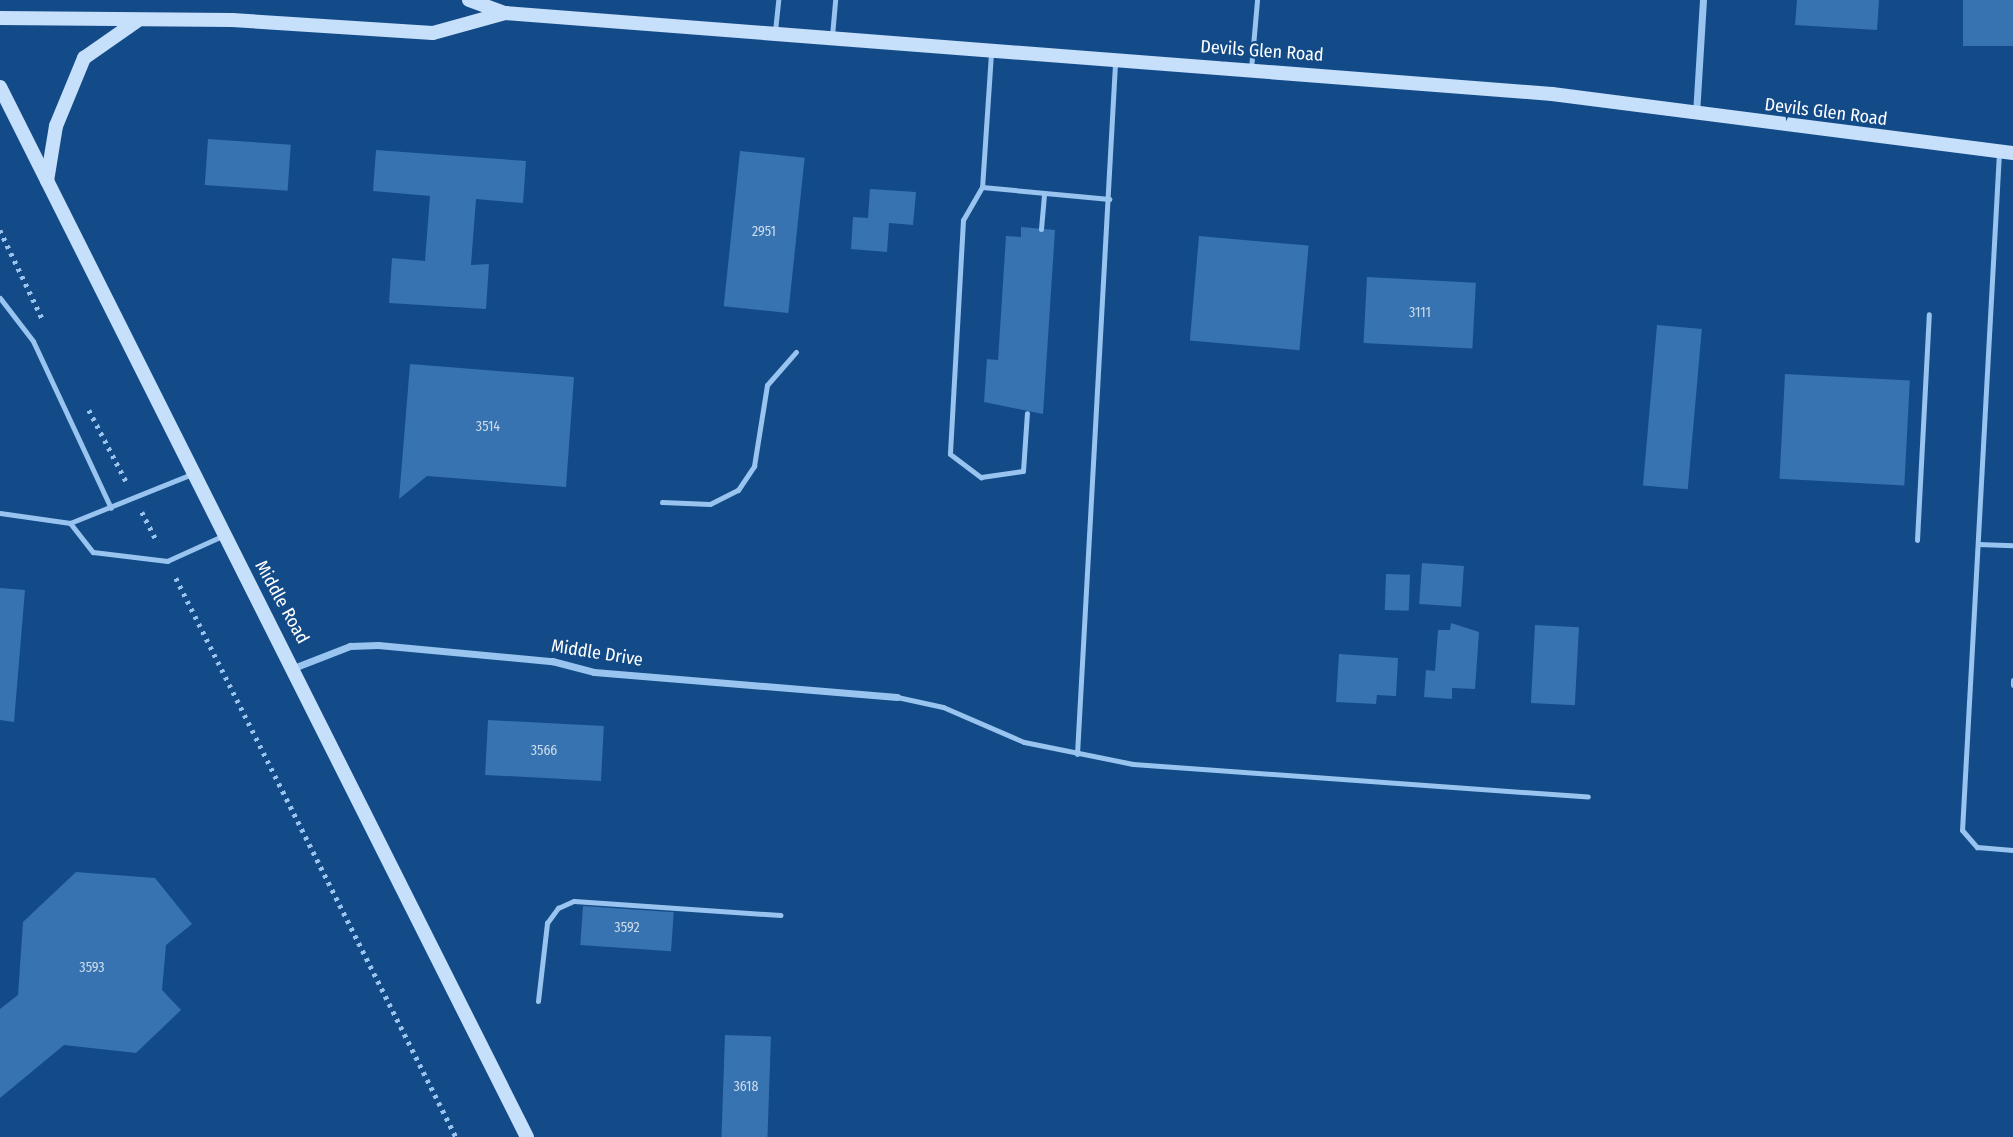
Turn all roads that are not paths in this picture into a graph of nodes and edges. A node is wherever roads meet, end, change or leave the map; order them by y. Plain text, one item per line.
1 (469, 0) edge
2 (778, 0) edge
3 (835, 0) edge
4 (1257, 0) edge
5 (1703, 0) edge
6 (506, 7) edge
7 (0, 18) edge
8 (139, 19) junction
9 (775, 31) junction
10 (832, 36) junction
11 (992, 49) junction
12 (1115, 60) junction
13 (1251, 69) junction
14 (0, 88) edge
15 (1696, 114) junction
16 (2006, 153) edge
17 (47, 181) junction
18 (982, 187) junction
19 (1044, 193) junction
20 (1110, 199) junction
21 (1041, 229) dead end
22 (0, 298) edge
23 (1929, 314) dead end
24 (796, 352) dead end
25 (1027, 412) dead end
26 (192, 474) junction
27 (662, 502) dead end
28 (111, 508) junction
29 (0, 513) edge
30 (70, 523) junction
31 (223, 536) junction
32 (1917, 540) dead end
33 (1978, 544) junction
34 (2013, 545) edge
35 (296, 667) junction
36 (2013, 680) edge
37 (2013, 685) edge
38 (897, 697) joint
39 (1077, 754) junction
40 (1588, 797) dead end
41 (2013, 850) edge
42 (781, 915) dead end
43 (538, 1001) dead end
44 (527, 1137) edge

1 - 6 main road, Devils Glen Road
2 - 9 lane
3 - 10 lane
4 - 13 lane
5 - 15 street
6 - 8 main road, Devils Glen Road
6 - 9 main road, Devils Glen Road
7 - 8 main road, Devils Glen Road
8 - 17 main road
9 - 10 main road, Devils Glen Road
10 - 11 main road, Devils Glen Road
11 - 12 main road, Devils Glen Road
11 - 18 lane
12 - 13 main road, Devils Glen Road
12 - 20 lane
13 - 15 main road, Devils Glen Road
14 - 17 main road, Middle Road
15 - 16 main road, Devils Glen Road
16 - 33 lane
17 - 26 main road, Middle Road
18 - 19 lane
18 - 25 lane
19 - 20 lane
19 - 21 lane
20 - 39 lane
22 - 28 lane
23 - 32 lane
24 - 27 lane
26 - 28 lane
26 - 31 main road, Middle Road
28 - 30 lane
29 - 30 lane
30 - 31 lane
31 - 35 main road, Middle Road
33 - 34 lane
33 - 41 lane
35 - 38 street, Middle Drive
35 - 44 main road, Middle Road
36 - 37 lane
38 - 39 lane
39 - 40 lane
42 - 43 lane

